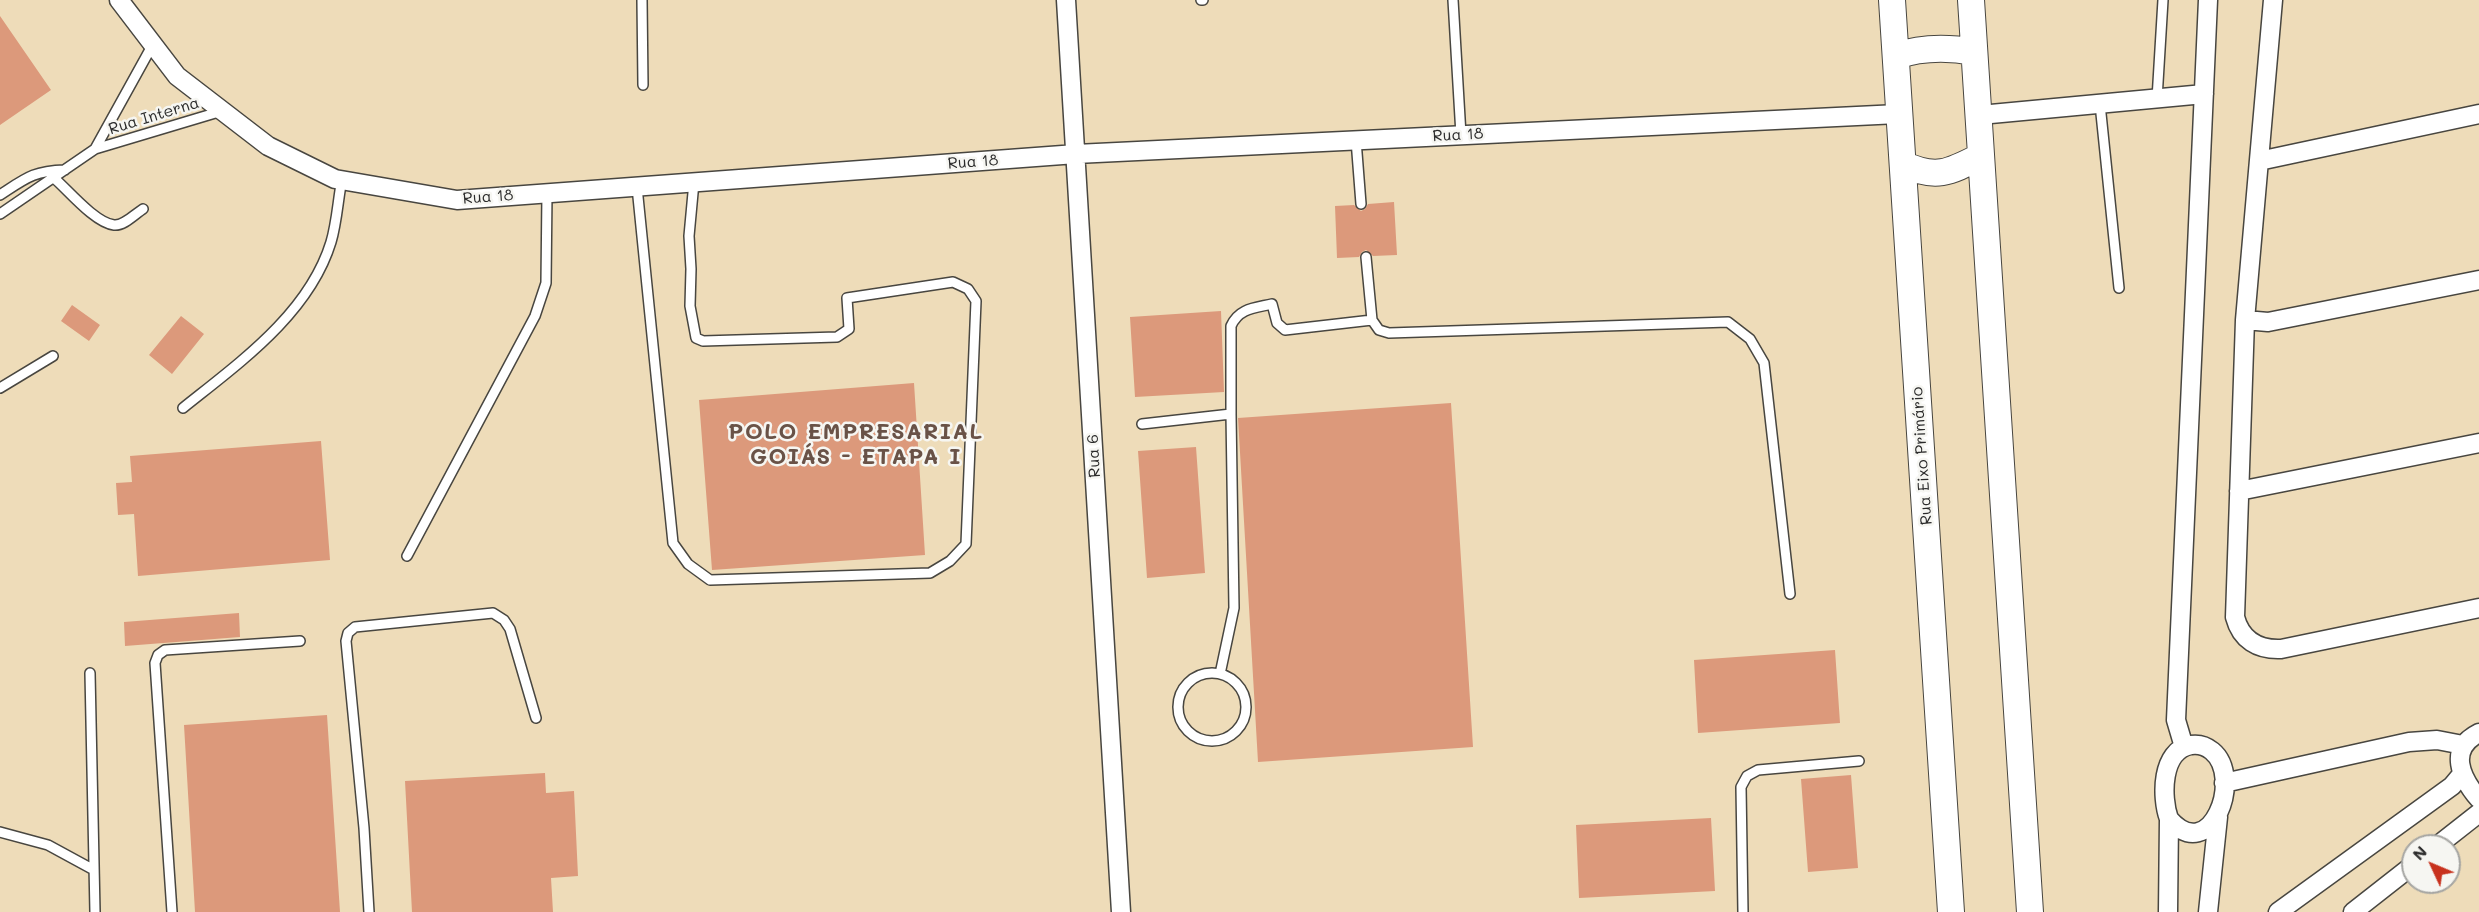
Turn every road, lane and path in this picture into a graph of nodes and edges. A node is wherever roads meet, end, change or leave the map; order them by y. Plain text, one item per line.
1 (120, 0) edge
2 (642, 0) edge
3 (1066, 0) edge
4 (1454, 0) edge
5 (1892, 0) edge
6 (1971, 0) edge
7 (2163, 0) edge
8 (2208, 0) edge
9 (2273, 0) edge
10 (152, 46) junction
11 (1974, 52) junction
12 (1896, 56) junction
13 (643, 85) dead end
14 (2204, 94) junction
15 (2157, 99) junction
16 (2100, 104) junction
17 (222, 111) junction
18 (1898, 114) junction
19 (2479, 114) edge
20 (1980, 115) junction
21 (1461, 135) junction
22 (1356, 140) junction
23 (95, 149) junction
24 (1076, 154) junction
25 (1981, 156) junction
26 (2259, 161) junction
27 (1904, 164) junction
28 (64, 170) junction
29 (54, 177) junction
30 (342, 178) junction
31 (694, 182) junction
32 (637, 187) junction
33 (547, 193) junction
34 (0, 195) edge
35 (1361, 204) dead end
36 (143, 209) dead end
37 (0, 214) edge
38 (1366, 256) dead end
39 (2479, 280) edge
40 (2119, 288) dead end
41 (1372, 320) junction
42 (2245, 320) junction
43 (53, 356) dead end
44 (0, 388) edge
45 (183, 408) dead end
46 (1231, 414) junction
47 (1142, 423) dead end
48 (2479, 443) edge
49 (2240, 490) junction
50 (407, 556) dead end
51 (1790, 594) dead end
52 (2479, 608) edge
53 (300, 641) dead end
54 (90, 673) dead end
55 (1220, 674) junction
56 (536, 718) dead end
57 (2479, 733) edge
58 (2463, 745) junction
59 (2184, 747) junction
60 (1859, 761) dead end
61 (2462, 774) junction
62 (2224, 783) junction
63 (2479, 799) edge
64 (2479, 813) edge
65 (2218, 817) junction
66 (2169, 819) junction
67 (0, 832) edge
68 (2452, 834) edge
69 (94, 870) junction
70 (2401, 874) edge
71 (95, 912) edge
72 (171, 912) edge
73 (369, 912) edge
74 (1121, 912) edge
75 (1743, 912) edge
76 (1951, 912) edge
77 (2030, 912) edge
78 (2168, 912) edge
79 (2208, 912) edge
80 (2278, 912) edge
81 (2353, 912) edge

1 - 10 street, Rua 18
2 - 13 lane
3 - 24 street, Rua 6
4 - 21 lane
5 - 12 street, Rua Eixo Primário
6 - 11 street
7 - 15 lane
8 - 14 street
9 - 26 street
10 - 17 street, Rua 18
10 - 23 lane, Rua Interna
11 - 12 street
11 - 20 street
12 - 18 street, Rua Eixo Primário
14 - 15 street
14 - 59 street
15 - 16 street
16 - 20 street
16 - 40 lane
17 - 23 lane, Rua Interna
17 - 30 street, Rua 18
18 - 21 street, Rua 18
18 - 27 street, Rua Eixo Primário
19 - 26 street
20 - 25 street
21 - 22 street, Rua 18
22 - 24 street, Rua 18
22 - 35 lane
23 - 28 lane, Rua Interna
24 - 31 street, Rua 18
24 - 74 street, Rua 6
25 - 27 street
25 - 77 street
26 - 42 street
27 - 76 street, Rua Eixo Primário
28 - 29 lane, Rua Interna
28 - 34 lane
29 - 36 lane
29 - 37 lane, Rua Interna
30 - 33 street, Rua 18
30 - 45 lane
31 - 32 street, Rua 18
31 - 32 lane
32 - 33 street, Rua 18
33 - 50 lane
38 - 41 lane
39 - 42 street
41 - 46 lane
41 - 51 lane
42 - 49 street
43 - 44 lane
46 - 47 lane
46 - 55 lane
48 - 49 street
49 - 52 street
53 - 72 lane
54 - 69 lane
55 - 55 lane
56 - 73 lane
57 - 58 street
58 - 61 street
58 - 62 street
59 - 62 street
59 - 66 street
60 - 75 lane
61 - 63 street
61 - 80 street
62 - 65 street
64 - 68 street
65 - 66 street
65 - 79 street
66 - 78 street
67 - 69 lane
69 - 71 lane
70 - 81 street

